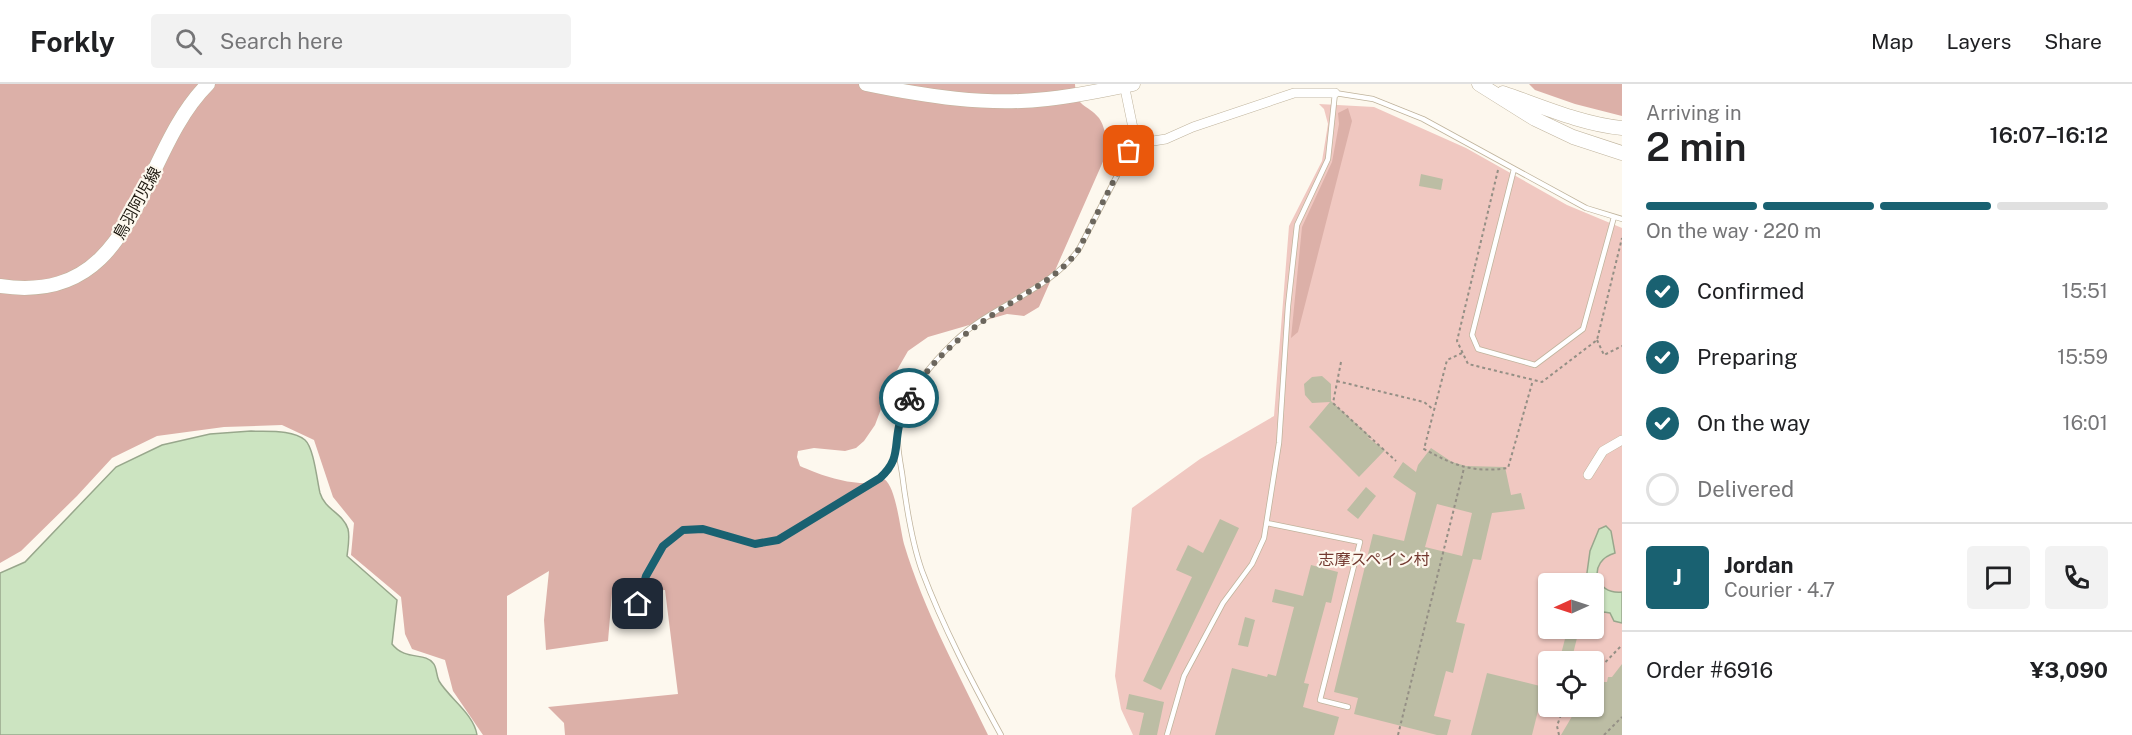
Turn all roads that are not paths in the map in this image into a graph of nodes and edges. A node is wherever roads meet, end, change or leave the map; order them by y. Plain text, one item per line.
1 (208, 84) edge
2 (866, 84) edge
3 (1480, 84) edge
4 (1127, 85) edge
5 (1335, 93) junction
6 (1622, 128) edge
7 (1138, 135) junction
8 (1622, 153) edge
9 (1514, 169) junction
10 (1614, 217) junction
11 (1622, 219) edge
12 (0, 286) edge
13 (1622, 440) edge
14 (898, 447) junction
15 (1588, 476) dead end
16 (1267, 523) junction
17 (638, 604) dead end
18 (1348, 707) dead end
19 (1001, 735) edge
20 (1167, 735) edge

1 - 12 main road, 鳥羽阿児線
2 - 4 main road
3 - 6 main road
3 - 8 main road
4 - 7 street
5 - 7 street
5 - 9 lane
5 - 16 lane
7 - 14 lane
9 - 10 lane
9 - 10 lane
10 - 11 lane
13 - 15 street
14 - 17 lane
14 - 19 lane
16 - 18 lane
16 - 20 lane

